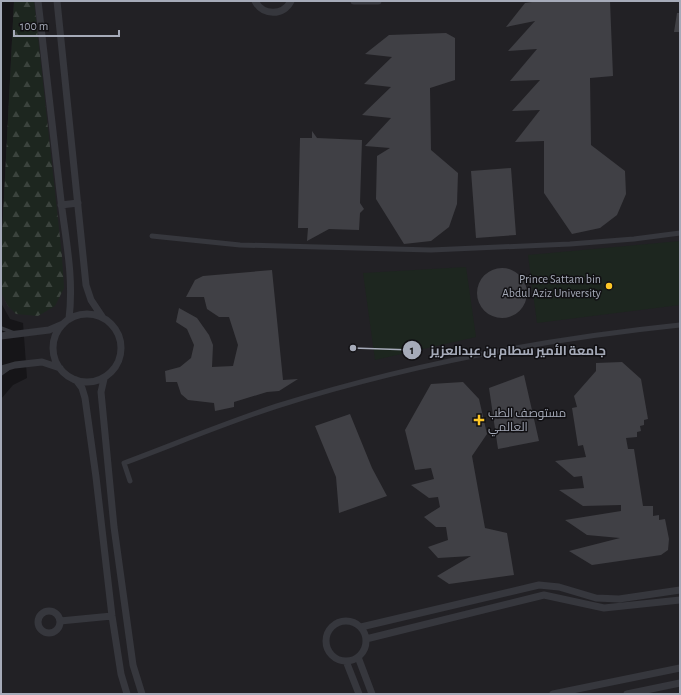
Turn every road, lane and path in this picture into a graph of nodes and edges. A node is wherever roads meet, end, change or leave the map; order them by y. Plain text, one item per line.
1 (38, 1) edge
2 (57, 1) edge
3 (255, 1) edge
4 (354, 1) edge
5 (378, 1) edge
6 (292, 2) edge
7 (78, 203) junction
8 (61, 205) junction
9 (680, 232) edge
10 (152, 236) dead end
11 (103, 318) junction
12 (69, 319) junction
13 (63, 324) junction
14 (680, 325) edge
15 (1, 328) edge
16 (15, 334) junction
17 (1, 336) edge
18 (15, 365) junction
19 (60, 368) junction
20 (1, 369) edge
21 (1, 374) edge
22 (104, 379) junction
23 (76, 380) junction
24 (130, 481) dead end
25 (114, 527) junction
26 (102, 528) junction
27 (680, 590) edge
28 (680, 600) edge
29 (112, 616) junction
30 (60, 621) dead end
31 (361, 627) junction
32 (366, 639) junction
33 (358, 657) junction
34 (346, 661) junction
35 (680, 668) edge
36 (680, 683) edge
37 (127, 694) edge
38 (142, 694) edge
39 (359, 694) edge
40 (372, 694) edge
41 (553, 694) edge
42 (627, 694) edge

1 - 8 street
2 - 7 street
3 - 6 street
4 - 5 street
7 - 8 street
7 - 11 street
8 - 12 street
9 - 10 street
11 - 12 street
11 - 22 street
12 - 13 street
13 - 16 street
13 - 19 street
14 - 24 street
15 - 16 lane
16 - 17 street
18 - 19 street
18 - 20 street
18 - 21 lane
19 - 23 street
22 - 23 street
22 - 25 street
23 - 26 street
25 - 26 street
25 - 38 street
26 - 29 street
27 - 31 street
28 - 32 street
29 - 30 street
29 - 37 street
31 - 32 street
31 - 34 street
32 - 33 street
33 - 34 street
33 - 40 street
34 - 39 street
35 - 41 street
36 - 42 street

